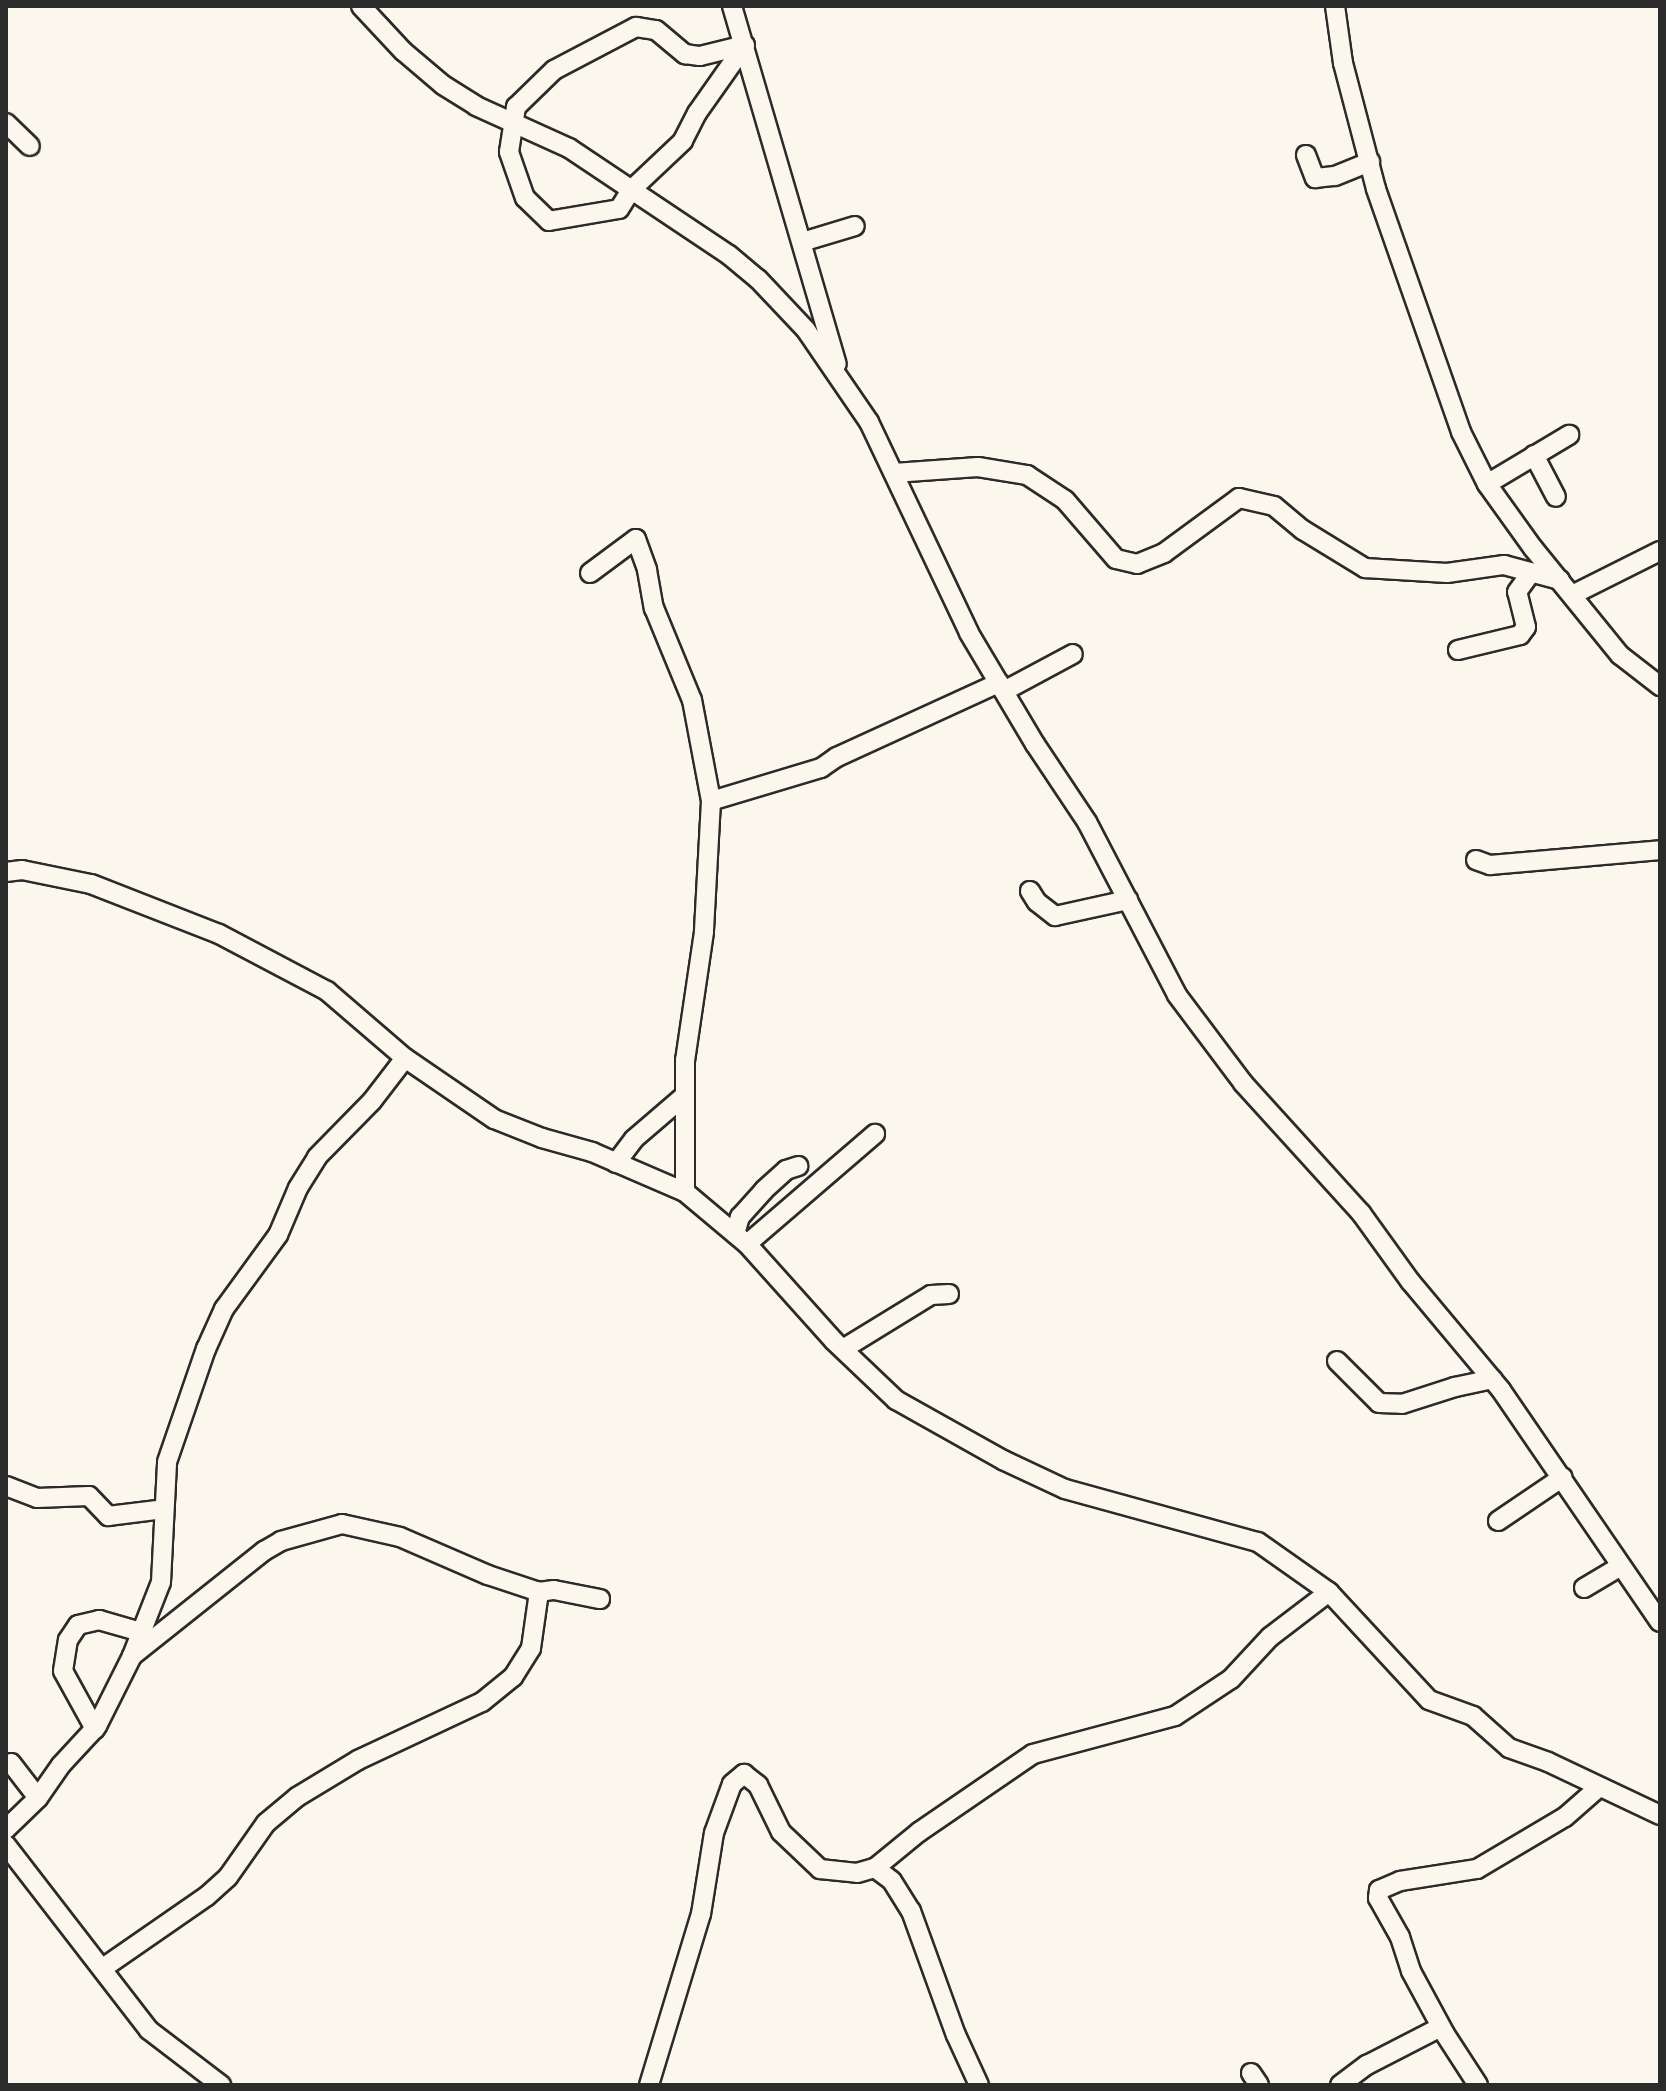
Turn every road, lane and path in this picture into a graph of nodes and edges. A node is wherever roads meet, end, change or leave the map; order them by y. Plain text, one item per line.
1 (361, 6) edge
2 (732, 6) edge
3 (1335, 6) edge
4 (745, 45) junction
5 (512, 121) junction
6 (6, 123) edge
7 (30, 146) dead end
8 (1306, 155) dead end
9 (1370, 162) junction
10 (631, 190) junction
11 (855, 226) dead end
12 (802, 242) junction
13 (842, 381) junction
14 (1569, 435) dead end
15 (1534, 455) junction
16 (894, 473) junction
17 (1487, 484) junction
18 (1556, 497) dead end
19 (1660, 551) edge
20 (590, 573) dead end
21 (1531, 573) junction
22 (1560, 580) junction
23 (1574, 594) junction
24 (1458, 650) dead end
25 (1073, 654) dead end
26 (1660, 686) edge
27 (1002, 687) junction
28 (711, 801) junction
29 (1660, 850) edge
30 (1476, 860) dead end
31 (6, 872) edge
32 (1030, 891) dead end
33 (1128, 900) junction
34 (405, 1058) junction
35 (684, 1096) junction
36 (875, 1134) dead end
37 (616, 1163) junction
38 (798, 1166) dead end
39 (685, 1192) junction
40 (741, 1239) junction
41 (949, 1294) dead end
42 (843, 1349) junction
43 (1337, 1361) dead end
44 (1492, 1379) junction
45 (1563, 1477) junction
46 (6, 1486) edge
47 (164, 1509) junction
48 (1498, 1521) dead end
49 (1621, 1566) junction
50 (1584, 1588) dead end
51 (539, 1592) junction
52 (1329, 1592) junction
53 (600, 1599) dead end
54 (1660, 1622) edge
55 (141, 1632) junction
56 (132, 1656) junction
57 (95, 1729) junction
58 (11, 1763) dead end
59 (1598, 1788) junction
60 (38, 1798) junction
61 (1660, 1815) edge
62 (6, 1829) edge
63 (6, 1845) edge
64 (875, 1868) junction
65 (103, 1968) junction
66 (1441, 2027) junction
67 (221, 2085) edge
68 (649, 2085) edge
69 (979, 2085) edge
70 (1340, 2085) edge
71 (1478, 2085) edge

1 - 5 street
2 - 4 street
3 - 9 street
4 - 5 street
4 - 10 street
4 - 12 street
5 - 10 street
5 - 10 street
6 - 7 street
8 - 9 street
9 - 17 street
10 - 13 street
11 - 12 street
12 - 13 street
13 - 16 street
14 - 15 street
15 - 17 street
15 - 18 street
16 - 21 street
16 - 27 street
17 - 22 street
19 - 23 street
20 - 28 street
21 - 22 street
21 - 24 street
22 - 23 street
23 - 26 street
25 - 27 street
27 - 28 street
27 - 33 street
28 - 35 street
29 - 30 street
31 - 34 street
32 - 33 street
33 - 44 street
34 - 37 street
34 - 47 street
35 - 37 street
35 - 39 street
36 - 40 street
37 - 39 street
38 - 40 street
39 - 40 street
40 - 42 street
41 - 42 street
42 - 52 street
43 - 44 street
44 - 45 street
45 - 48 street
45 - 49 street
46 - 47 street
47 - 55 street
49 - 50 street
49 - 54 street
51 - 53 street
51 - 56 street
51 - 65 street
52 - 59 street
52 - 64 street
55 - 56 street
55 - 57 street
56 - 57 street
57 - 60 street
58 - 60 street
59 - 61 street
59 - 66 street
60 - 62 street
63 - 65 street
64 - 68 street
64 - 69 street
65 - 67 street
66 - 70 street
66 - 71 street

